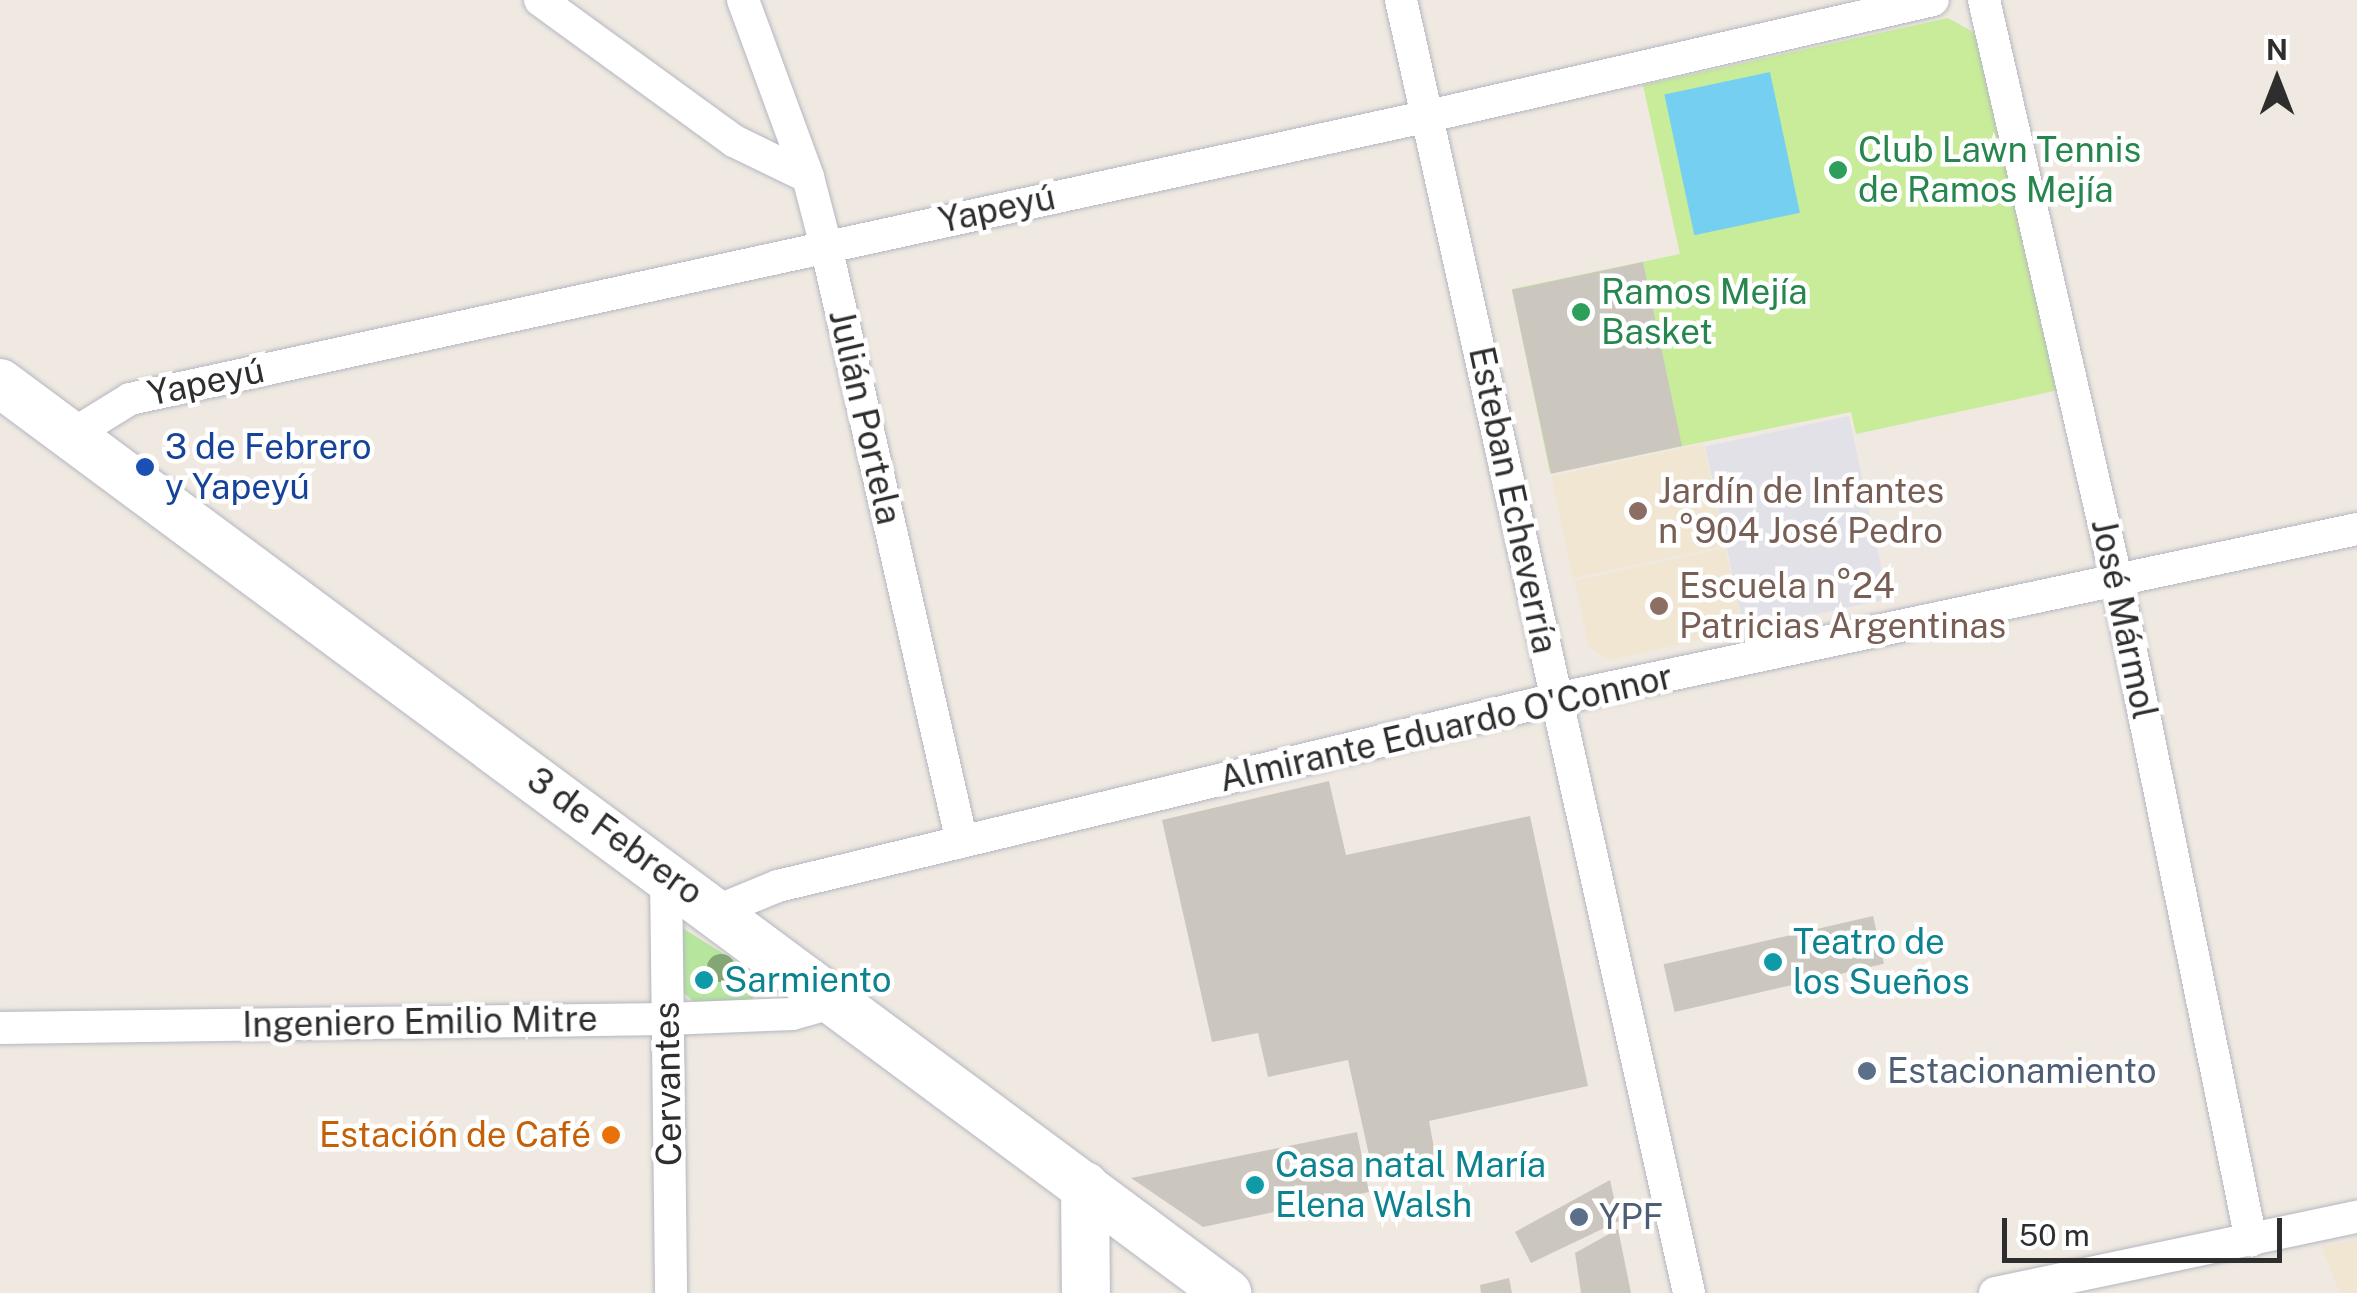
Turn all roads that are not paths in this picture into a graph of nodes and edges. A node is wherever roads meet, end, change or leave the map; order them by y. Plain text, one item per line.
1 (540, 0) edge
2 (742, 0) edge
3 (1401, 0) edge
4 (1933, 0) edge
5 (1984, 0) edge
6 (1429, 116) junction
7 (808, 177) junction
8 (826, 246) junction
9 (6, 394) edge
10 (70, 436) junction
11 (2357, 529) edge
12 (2117, 582) junction
13 (1556, 699) junction
14 (962, 842) junction
15 (666, 874) junction
16 (717, 911) junction
17 (839, 1002) junction
18 (668, 1019) junction
19 (0, 1028) edge
20 (1085, 1186) junction
21 (2357, 1217) edge
22 (2251, 1240) junction
23 (670, 1293) edge
24 (1086, 1293) edge
25 (1228, 1293) edge
26 (1688, 1293) edge
27 (1994, 1293) edge

1 - 7 street
2 - 7 street, Julián Portela
3 - 6 street, Esteban Echeverría
4 - 6 street, Yapeyú
5 - 12 street, José Mármol
6 - 8 street, Yapeyú
6 - 13 street, Esteban Echeverría
7 - 8 street, Julián Portela
8 - 10 street, Yapeyú
8 - 14 street, Julián Portela
9 - 10 main road, 3 de Febrero
10 - 15 main road, 3 de Febrero
11 - 12 street, Almirante Eduardo O'Connor
12 - 13 street, Almirante Eduardo O'Connor
12 - 22 street, José Mármol
13 - 14 street, Almirante Eduardo O'Connor
13 - 26 street, Esteban Echeverría
14 - 16 street, Almirante Eduardo O'Connor
15 - 16 main road, 3 de Febrero
15 - 18 street, Cervantes
16 - 17 main road, 3 de Febrero
17 - 18 street, Ingeniero Emilio Mitre
17 - 20 main road, 3 de Febrero
18 - 19 street, Ingeniero Emilio Mitre
18 - 23 street, Cervantes
20 - 24 main road
20 - 25 main road, 3 de Febrero
21 - 22 street
22 - 27 street

